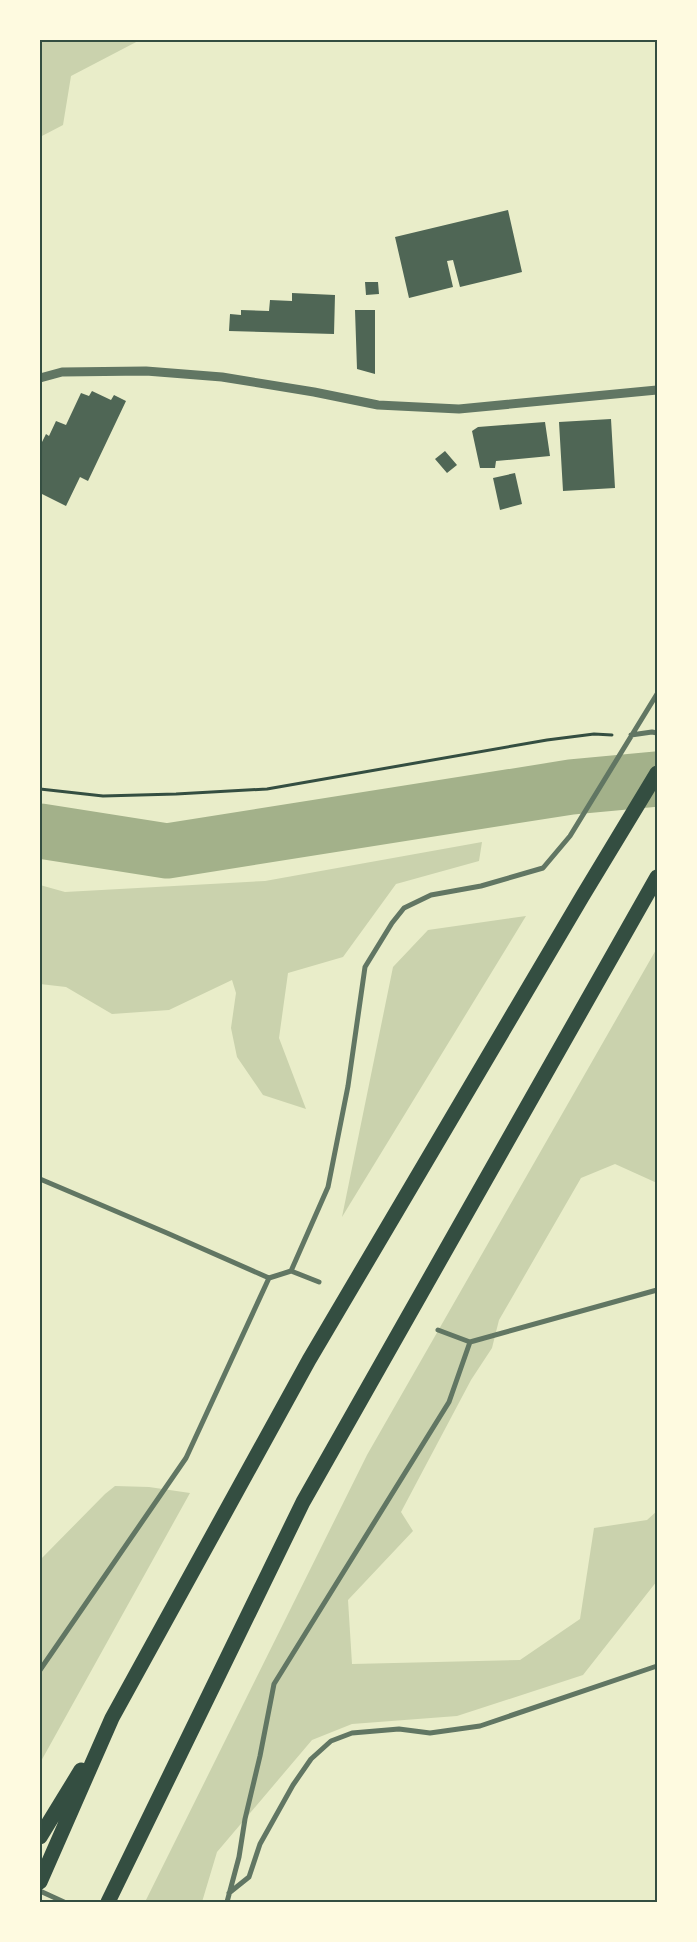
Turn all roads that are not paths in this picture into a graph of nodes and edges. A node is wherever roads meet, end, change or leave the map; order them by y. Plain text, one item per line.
1 (40, 378) edge
2 (657, 390) edge
3 (657, 694) edge
4 (657, 733) edge
5 (631, 735) junction
6 (657, 773) edge
7 (657, 878) edge
8 (40, 1179) edge
9 (290, 1271) junction
10 (269, 1278) junction
11 (318, 1282) dead end
12 (657, 1290) edge
13 (438, 1330) dead end
14 (470, 1342) junction
15 (657, 1666) edge
16 (40, 1670) edge
17 (112, 1718) junction
18 (40, 1837) edge
19 (40, 1882) edge
20 (40, 1891) edge
21 (229, 1893) junction
22 (64, 1902) edge
23 (108, 1902) edge
24 (227, 1902) edge

1 - 2 street
3 - 5 street
4 - 5 street
5 - 9 street
6 - 17 highway
7 - 23 highway
8 - 10 street
9 - 10 street
9 - 11 street
10 - 16 street
12 - 14 street
13 - 14 street
14 - 21 street
15 - 21 street
17 - 18 highway
17 - 19 highway
20 - 22 street
21 - 24 street

